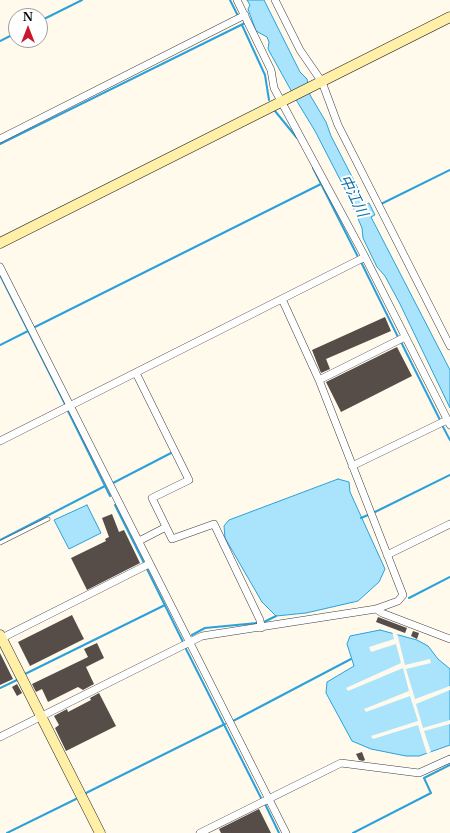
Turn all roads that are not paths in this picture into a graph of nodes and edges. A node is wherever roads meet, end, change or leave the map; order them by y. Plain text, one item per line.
1 (237, 0) edge
2 (275, 0) edge
3 (245, 15) junction
4 (450, 17) edge
5 (319, 83) junction
6 (282, 102) junction
7 (0, 139) edge
8 (0, 243) edge
9 (365, 257) junction
10 (0, 267) edge
11 (282, 299) junction
12 (447, 333) edge
13 (404, 337) junction
14 (450, 346) edge
15 (136, 372) junction
16 (319, 380) junction
17 (70, 405) junction
18 (449, 422) edge
19 (0, 441) edge
20 (352, 466) junction
21 (48, 519) dead end
22 (450, 524) edge
23 (166, 527) junction
24 (139, 540) junction
25 (0, 543) edge
26 (388, 555) junction
27 (149, 564) junction
28 (376, 609) junction
29 (261, 628) junction
30 (0, 637) edge
31 (450, 639) edge
32 (189, 642) junction
33 (41, 716) junction
34 (0, 737) edge
35 (450, 759) edge
36 (269, 798) junction
37 (100, 833) edge
38 (200, 833) edge
39 (286, 833) edge

1 - 3 street
2 - 5 street
3 - 6 street
3 - 7 street
4 - 5 street
5 - 6 street
5 - 12 street
6 - 8 street
6 - 9 street
9 - 11 street
9 - 13 street
10 - 17 street
11 - 15 street
11 - 16 street
12 - 14 street
13 - 16 street
13 - 18 street
15 - 17 street
15 - 23 street
16 - 20 street
17 - 19 street
17 - 24 street
18 - 20 street
20 - 26 street
21 - 25 lane
22 - 26 street
23 - 24 street
23 - 29 street
24 - 27 street
26 - 28 street
27 - 30 street
27 - 32 street
28 - 29 street
28 - 31 street
29 - 32 street
30 - 33 street
32 - 33 street
32 - 36 street
33 - 34 street
33 - 37 street
35 - 36 street
36 - 38 street
36 - 39 street

